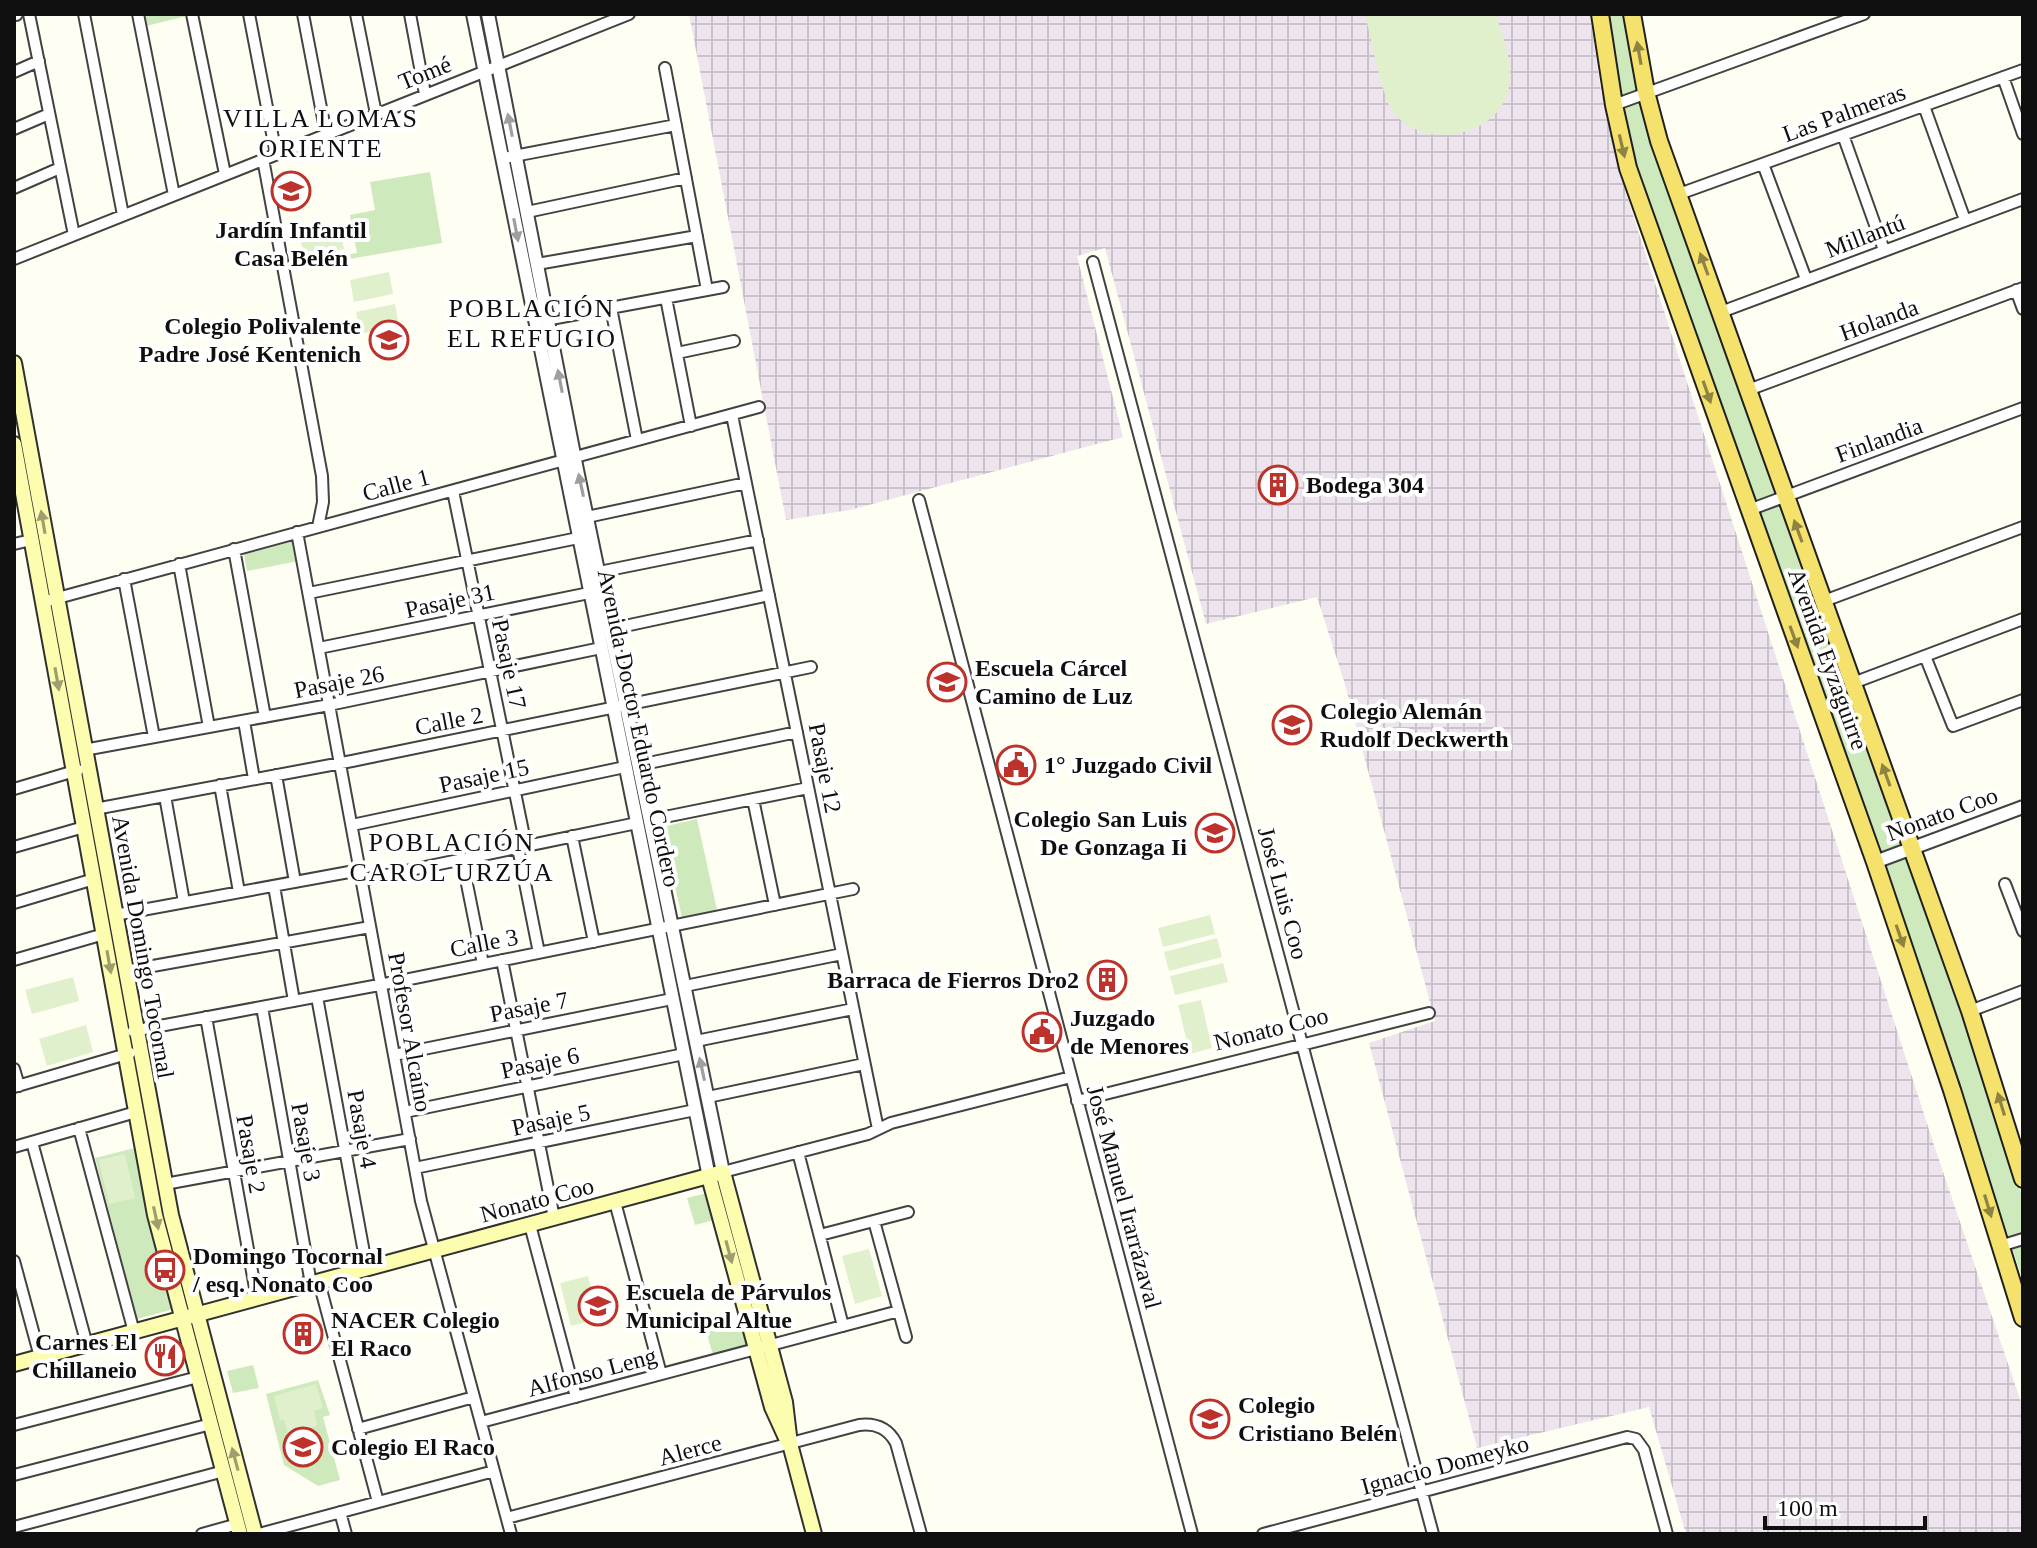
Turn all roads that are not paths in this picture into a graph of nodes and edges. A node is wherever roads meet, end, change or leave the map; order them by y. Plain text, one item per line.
1 (29, 14) edge
2 (84, 14) edge
3 (138, 14) edge
4 (192, 14) edge
5 (249, 14) edge
6 (303, 14) edge
7 (356, 14) edge
8 (410, 14) edge
9 (473, 14) edge
10 (488, 14) edge
11 (629, 14) edge
12 (1600, 14) edge
13 (1632, 14) edge
14 (1864, 14) edge
15 (39, 61) junction
16 (498, 65) junction
17 (665, 68) dead end
18 (2023, 70) edge
19 (484, 71) junction
20 (14, 72) edge
21 (2003, 77) junction
22 (1646, 92) junction
23 (425, 94) junction
24 (1614, 105) junction
25 (1924, 106) junction
26 (49, 114) junction
27 (376, 114) junction
28 (676, 125) junction
29 (14, 129) edge
30 (326, 134) junction
31 (2023, 134) edge
32 (1843, 135) junction
33 (276, 154) junction
34 (516, 156) junction
35 (502, 158) junction
36 (263, 159) junction
37 (1763, 164) junction
38 (60, 168) junction
39 (225, 174) junction
40 (686, 178) junction
41 (14, 188) edge
42 (1679, 194) junction
43 (174, 195) junction
44 (2023, 199) edge
45 (527, 212) junction
46 (123, 215) junction
47 (1965, 220) junction
48 (74, 235) junction
49 (697, 236) junction
50 (1884, 250) junction
51 (14, 259) edge
52 (1093, 262) dead end
53 (537, 264) junction
54 (1806, 279) junction
55 (723, 287) dead end
56 (2020, 289) edge
57 (707, 290) junction
58 (666, 298) junction
59 (611, 308) junction
60 (2023, 309) edge
61 (1721, 312) junction
62 (541, 321) junction
63 (734, 341) dead end
64 (677, 353) junction
65 (14, 363) edge
66 (1748, 390) junction
67 (759, 407) dead end
68 (2023, 408) edge
69 (732, 415) junction
70 (691, 426) junction
71 (637, 440) junction
72 (14, 444) edge
73 (568, 459) junction
74 (746, 483) junction
75 (453, 491) junction
76 (1786, 496) junction
77 (919, 500) dead end
78 (1749, 510) junction
79 (587, 517) junction
80 (318, 527) junction
81 (2023, 527) edge
82 (297, 532) junction
83 (578, 538) junction
84 (31, 540) junction
85 (758, 540) junction
86 (14, 544) edge
87 (234, 549) junction
88 (468, 561) junction
89 (179, 564) junction
90 (599, 572) junction
91 (124, 579) junction
92 (309, 593) junction
93 (589, 593) junction
94 (769, 595) junction
95 (50, 600) junction
96 (1824, 601) junction
97 (479, 615) junction
98 (2023, 619) edge
99 (611, 629) junction
100 (319, 648) junction
101 (601, 648) junction
102 (1925, 656) junction
103 (811, 667) dead end
104 (490, 671) junction
105 (785, 672) junction
106 (1853, 683) junction
107 (2023, 700) edge
108 (329, 705) junction
109 (620, 706) junction
110 (265, 717) junction
111 (244, 721) junction
112 (209, 727) junction
113 (502, 730) junction
114 (797, 732) junction
115 (154, 737) junction
116 (84, 750) junction
117 (340, 763) junction
118 (639, 765) junction
119 (625, 767) junction
120 (81, 769) junction
121 (276, 775) junction
122 (254, 779) junction
123 (220, 785) junction
124 (808, 788) junction
125 (14, 789) edge
126 (515, 790) junction
127 (165, 796) junction
128 (753, 799) junction
129 (2023, 807) edge
130 (95, 809) junction
131 (650, 820) junction
132 (637, 823) junction
133 (352, 825) junction
134 (84, 827) junction
135 (572, 836) junction
136 (14, 847) edge
137 (522, 847) junction
138 (1912, 849) junction
139 (462, 859) junction
140 (1875, 862) junction
141 (361, 875) junction
142 (94, 879) junction
143 (295, 882) junction
144 (2005, 884) dead end
145 (274, 886) junction
146 (853, 889) dead end
147 (239, 892) junction
148 (830, 894) junction
149 (2018, 901) edge
150 (184, 902) junction
151 (14, 903) edge
152 (775, 905) junction
153 (115, 915) junction
154 (672, 926) junction
155 (370, 927) junction
156 (658, 929) junction
157 (2023, 931) edge
158 (104, 934) junction
159 (284, 942) junction
160 (594, 942) junction
161 (539, 953) junction
162 (842, 954) junction
163 (14, 960) edge
164 (502, 960) junction
165 (483, 964) junction
166 (125, 971) junction
167 (381, 984) junction
168 (685, 986) junction
169 (2023, 991) edge
170 (317, 997) junction
171 (672, 999) junction
172 (294, 1001) junction
173 (262, 1007) junction
174 (853, 1009) junction
175 (1970, 1011) junction
176 (1429, 1013) dead end
177 (206, 1017) junction
178 (129, 1031) junction
179 (516, 1031) junction
180 (696, 1041) junction
181 (1302, 1044) junction
182 (133, 1053) junction
183 (684, 1054) junction
184 (394, 1055) junction
185 (864, 1064) junction
186 (14, 1069) edge
187 (1071, 1077) junction
188 (16, 1086) edge
189 (527, 1087) junction
190 (708, 1097) junction
191 (1077, 1101) junction
192 (695, 1110) junction
193 (136, 1112) junction
194 (405, 1112) junction
195 (79, 1128) junction
196 (878, 1129) junction
197 (2017, 1137) edge
198 (410, 1139) junction
199 (32, 1142) junction
200 (539, 1143) junction
201 (14, 1147) edge
202 (345, 1150) junction
203 (798, 1152) junction
204 (289, 1161) junction
205 (415, 1168) junction
206 (234, 1171) junction
207 (716, 1174) junction
208 (2023, 1179) edge
209 (165, 1184) junction
210 (615, 1202) junction
211 (908, 1212) dead end
212 (554, 1218) junction
213 (874, 1221) junction
214 (530, 1225) junction
215 (820, 1235) junction
216 (2023, 1239) edge
217 (2000, 1246) junction
218 (435, 1251) junction
219 (14, 1261) edge
220 (367, 1269) junction
221 (315, 1283) junction
222 (257, 1299) junction
223 (899, 1311) junction
224 (190, 1317) junction
225 (2023, 1318) edge
226 (843, 1326) junction
227 (134, 1332) junction
228 (906, 1337) dead end
229 (87, 1345) junction
230 (763, 1347) junction
231 (40, 1357) junction
232 (14, 1364) edge
233 (661, 1374) junction
234 (198, 1377) junction
235 (474, 1397) junction
236 (576, 1397) junction
237 (481, 1422) junction
238 (211, 1424) junction
239 (14, 1425) edge
240 (358, 1429) junction
241 (790, 1444) junction
242 (224, 1471) junction
243 (494, 1471) junction
244 (14, 1475) edge
245 (1422, 1492) junction
246 (378, 1502) junction
247 (340, 1512) junction
248 (507, 1518) junction
249 (14, 1527) edge
250 (239, 1529) edge
251 (202, 1534) edge
252 (257, 1534) edge
253 (346, 1534) edge
254 (511, 1534) edge
255 (814, 1534) edge
256 (921, 1534) edge
257 (1192, 1534) edge
258 (1263, 1534) edge
259 (1433, 1534) edge
260 (1667, 1534) edge

1 - 15 street
2 - 46 street
3 - 43 street
4 - 39 street
5 - 33 street
6 - 30 street
7 - 27 street
8 - 23 street
9 - 19 street, Avenida Doctor Eduardo Cordero
10 - 16 street, Avenida Doctor Eduardo Cordero
11 - 16 street, Tomé
12 - 24 main road, Avenida Eyzaguirre
22 -> 13 main road, Avenida Eyzaguirre
14 - 22 street
15 - 20 street
15 - 26 street
16 - 19 street, Tomé
34 -> 16 street, Avenida Doctor Eduardo Cordero
17 - 28 street
18 - 21 street, Las Palmeras
19 - 23 street, Tomé
19 - 35 street, Avenida Doctor Eduardo Cordero
21 - 25 street, Las Palmeras
21 - 31 street
22 - 24 street
22 - 42 main road, Avenida Eyzaguirre
23 - 27 street, Tomé
24 -> 78 main road, Avenida Eyzaguirre
25 - 32 street, Las Palmeras
25 - 47 street
26 - 29 street
26 - 38 street
27 - 30 street, Tomé
28 - 34 street
28 - 40 street
30 - 33 street, Tomé
32 - 37 street, Las Palmeras
32 - 50 street
33 - 36 street, Tomé
34 - 35 street
34 - 45 street, Avenida Doctor Eduardo Cordero
35 -> 62 street, Avenida Doctor Eduardo Cordero
36 - 39 street, Tomé
36 - 80 street
37 - 42 street, Las Palmeras
37 - 54 street
38 - 41 street
38 - 48 street
39 - 43 street, Tomé
40 - 45 street
40 - 49 street
61 -> 42 main road, Avenida Eyzaguirre
43 - 46 street, Tomé
44 - 47 street, Millantú
45 - 53 street, Avenida Doctor Eduardo Cordero
46 - 48 street, Tomé
47 - 50 street, Millantú
48 - 51 street, Tomé
49 - 53 street
49 - 57 street
50 - 54 street, Millantú
52 - 181 street, José Luis Coo
53 - 62 street, Avenida Doctor Eduardo Cordero
54 - 61 street, Millantú
55 - 57 street
56 - 60 street
56 - 66 street, Holanda
57 - 58 street
58 - 59 street
58 - 64 street
59 - 62 street
59 - 71 street
61 - 66 main road, Avenida Eyzaguirre
62 - 73 street, Avenida Doctor Eduardo Cordero
63 - 64 street
64 - 70 street
95 -> 65 main road, Avenida Domingo Tocornal
66 - 76 main road, Avenida Eyzaguirre
67 - 69 street, Calle 1
68 - 76 street, Finlandia
69 - 70 street, Calle 1
69 - 74 street, Pasaje 12
70 - 71 street, Calle 1
71 - 73 street, Calle 1
72 - 84 main road, Avenida Domingo Tocornal
73 - 75 street, Calle 1
79 -> 73 street, Avenida Doctor Eduardo Cordero
73 - 83 street, Avenida Doctor Eduardo Cordero
74 - 79 street
74 - 85 street, Pasaje 12
75 - 80 street, Calle 1
75 - 88 street, Pasaje 17
76 - 78 street, Finlandia
96 -> 76 main road, Avenida Eyzaguirre
77 - 187 street, José Manuel Irarrázaval
78 -> 140 main road, Avenida Eyzaguirre
79 - 90 street, Avenida Doctor Eduardo Cordero
80 - 82 street, Calle 1
81 - 96 street
82 - 87 street, Calle 1
82 - 92 street, Profesor Alcaíno
83 - 88 street
83 - 93 street, Avenida Doctor Eduardo Cordero
84 - 86 street
84 - 95 main road, Avenida Domingo Tocornal
85 - 90 street
85 - 94 street, Pasaje 12
87 - 89 street, Calle 1
87 - 110 street
88 - 92 street
88 - 97 street, Pasaje 17
89 - 91 street, Calle 1
89 - 112 street
90 - 99 street, Avenida Doctor Eduardo Cordero
91 - 95 street, Calle 1
91 - 115 street
92 - 100 street, Profesor Alcaíno
93 - 97 street, Pasaje 31
93 - 101 street, Avenida Doctor Eduardo Cordero
94 - 99 street
94 - 105 street, Pasaje 12
95 - 116 main road, Avenida Domingo Tocornal
95 -> 120 main road, Avenida Domingo Tocornal
96 - 106 main road, Avenida Eyzaguirre
97 - 100 street, Pasaje 31
97 - 104 street, Pasaje 17
98 - 102 street
99 - 109 street, Avenida Doctor Eduardo Cordero
100 - 108 street, Profesor Alcaíno
101 - 104 street, Pasaje 26
101 - 109 street, Avenida Doctor Eduardo Cordero
102 - 106 street
102 - 107 street
103 - 105 street, Calle 2
104 - 108 street, Pasaje 26
104 - 113 street, Pasaje 17
105 - 109 street, Calle 2
105 - 114 street, Pasaje 12
138 -> 106 main road, Avenida Eyzaguirre
108 - 110 street, Pasaje 26
108 - 117 street, Profesor Alcaíno
109 - 113 street, Calle 2
109 - 118 street, Avenida Doctor Eduardo Cordero
109 - 119 street, Avenida Doctor Eduardo Cordero
110 - 111 street, Pasaje 26
111 - 112 street, Pasaje 26
111 - 122 street
112 - 115 street, Pasaje 26
113 - 117 street, Calle 2
113 - 126 street, Pasaje 17
114 - 118 street
114 - 124 street, Pasaje 12
115 - 116 street, Pasaje 26
116 - 120 main road, Avenida Domingo Tocornal
117 - 121 street, Calle 2
117 - 133 street, Profesor Alcaíno
118 - 131 street, Avenida Doctor Eduardo Cordero
119 - 126 street, Pasaje 15
119 - 132 street, Avenida Doctor Eduardo Cordero
120 - 125 street
120 - 130 main road, Avenida Domingo Tocornal
120 - 134 main road, Avenida Domingo Tocornal
121 - 122 street, Calle 2
121 - 143 street
122 - 123 street, Calle 2
123 - 127 street, Calle 2
123 - 147 street
124 - 128 street
124 - 148 street, Pasaje 12
126 - 133 street, Pasaje 15
126 - 137 street, Pasaje 17
127 - 130 street, Calle 2
127 - 150 street
128 - 131 street
128 - 152 street
129 - 138 street, Nonato Coo
130 - 153 main road, Avenida Domingo Tocornal
131 - 154 street, Avenida Doctor Eduardo Cordero
132 - 135 street
132 - 156 street, Avenida Doctor Eduardo Cordero
133 - 141 street, Profesor Alcaíno
134 - 136 street
134 - 142 main road, Avenida Domingo Tocornal
135 - 137 street
135 - 160 street
137 - 139 street
137 - 161 street, Pasaje 17
138 - 140 street, Nonato Coo
138 - 175 main road, Avenida Eyzaguirre
139 - 141 street
139 - 165 street
140 -> 217 main road, Avenida Eyzaguirre
141 - 143 street
141 - 155 street, Profesor Alcaíno
142 - 151 street
142 - 158 main road, Avenida Domingo Tocornal
143 - 145 street
144 - 149 street
145 - 147 street
145 - 159 street
146 - 148 street, Calle 3
147 - 150 street
148 - 152 street, Calle 3
148 - 162 street, Pasaje 12
149 - 157 street
150 - 153 street
152 - 154 street, Calle 3
153 - 166 main road, Avenida Domingo Tocornal
154 - 156 street, Calle 3
154 - 168 street, Avenida Doctor Eduardo Cordero
155 - 159 street
155 - 167 street, Profesor Alcaíno
156 - 160 street, Calle 3
156 - 171 street, Avenida Doctor Eduardo Cordero
158 - 163 street
158 -> 178 main road, Avenida Domingo Tocornal
159 - 166 street
159 - 172 street
160 - 161 street, Calle 3
161 - 164 street, Calle 3
162 - 168 street
162 - 174 street, Pasaje 12
164 - 165 street, Calle 3
164 - 179 street
165 - 167 street, Calle 3
166 - 178 main road, Avenida Domingo Tocornal
167 - 170 street, Calle 3
167 - 184 street, Profesor Alcaíno
168 - 180 street, Avenida Doctor Eduardo Cordero
169 - 175 street
170 - 172 street, Calle 3
170 - 202 street, Pasaje 4
171 - 179 street, Pasaje 7
171 - 183 street, Avenida Doctor Eduardo Cordero
172 - 173 street, Calle 3
173 - 177 street, Calle 3
173 - 204 street, Pasaje 3
174 - 180 street
174 - 185 street, Pasaje 12
197 -> 175 main road, Avenida Eyzaguirre
176 - 181 street, Nonato Coo
177 - 178 street, Calle 3
177 - 206 street, Pasaje 2
178 - 182 main road, Avenida Domingo Tocornal
179 - 184 street, Pasaje 7
179 - 189 street
190 -> 180 street, Avenida Doctor Eduardo Cordero
181 - 191 street, Nonato Coo
181 - 245 street, José Luis Coo
182 - 188 street
182 - 193 main road, Avenida Domingo Tocornal
182 - 209 main road, Avenida Domingo Tocornal
183 - 189 street, Pasaje 6
183 - 192 street, Avenida Doctor Eduardo Cordero
184 - 194 street, Profesor Alcaíno
185 - 190 street
185 - 196 street, Pasaje 12
186 - 188 street
187 - 191 street, José Manuel Irarrázaval
187 - 196 street, Nonato Coo
189 - 194 street, Pasaje 6
189 - 200 street
190 - 207 street, Avenida Doctor Eduardo Cordero
191 - 257 street, José Manuel Irarrázaval
192 - 200 street, Pasaje 5
192 - 207 street, Avenida Doctor Eduardo Cordero
193 - 195 street
193 -> 224 main road, Avenida Domingo Tocornal
194 - 198 street, Profesor Alcaíno
195 - 199 street
195 - 227 street
196 - 203 street, Nonato Coo
197 - 208 main road, Avenida Eyzaguirre
198 - 202 street
198 - 205 street, Profesor Alcaíno
199 - 201 street
199 - 229 street
200 - 205 street, Pasaje 5
200 - 212 street
202 - 204 street
202 - 220 street, Pasaje 4
203 - 207 street, Nonato Coo
203 - 215 street
204 - 206 street
204 - 221 street, Pasaje 3
205 - 218 street, Profesor Alcaíno
206 - 209 street
206 - 222 street, Pasaje 2
207 - 210 main road, Nonato Coo
207 - 230 main road, Avenida Doctor Eduardo Cordero
209 - 224 main road, Avenida Domingo Tocornal
210 - 212 main road, Nonato Coo
210 - 233 street
211 - 213 street
212 - 214 main road, Nonato Coo
213 - 215 street
213 - 223 street
214 - 218 main road, Nonato Coo
214 - 236 street
215 - 226 street
216 - 217 street
217 - 225 main road, Avenida Eyzaguirre
218 - 220 main road, Nonato Coo
218 - 235 street, Profesor Alcaíno
219 - 231 street
220 - 221 main road, Nonato Coo
221 - 222 main road, Nonato Coo
221 - 240 street, Pasaje 3
222 - 224 main road, Nonato Coo
223 - 226 street, Alfonso Leng
223 - 228 street
224 - 227 main road, Nonato Coo
224 - 234 main road, Avenida Domingo Tocornal
252 -> 224 main road, Avenida Domingo Tocornal
226 - 230 street, Alfonso Leng
227 - 229 main road, Nonato Coo
229 - 231 main road, Nonato Coo
230 - 233 street, Alfonso Leng
230 - 241 main road, Avenida Doctor Eduardo Cordero
231 - 232 main road, Nonato Coo
233 - 236 street, Alfonso Leng
234 - 238 main road, Avenida Domingo Tocornal
234 - 239 street
235 - 237 street, Profesor Alcaíno
235 - 240 street
236 - 237 street, Alfonso Leng
237 - 243 street, Profesor Alcaíno
238 - 242 main road, Avenida Domingo Tocornal
238 - 244 street
240 - 246 street, Pasaje 3
241 - 248 street, Alerce
241 - 255 main road, Avenida Doctor Eduardo Cordero
241 - 256 street, Alerce
242 - 249 street
242 - 250 main road, Avenida Domingo Tocornal
243 - 246 street
243 - 248 street, Profesor Alcaíno
245 - 258 street, Ignacio Domeyko
245 - 259 street, José Luis Coo
245 - 260 street, Ignacio Domeyko
246 - 247 street
247 - 252 street
247 - 253 street
248 - 254 street, Profesor Alcaíno
250 - 251 street

